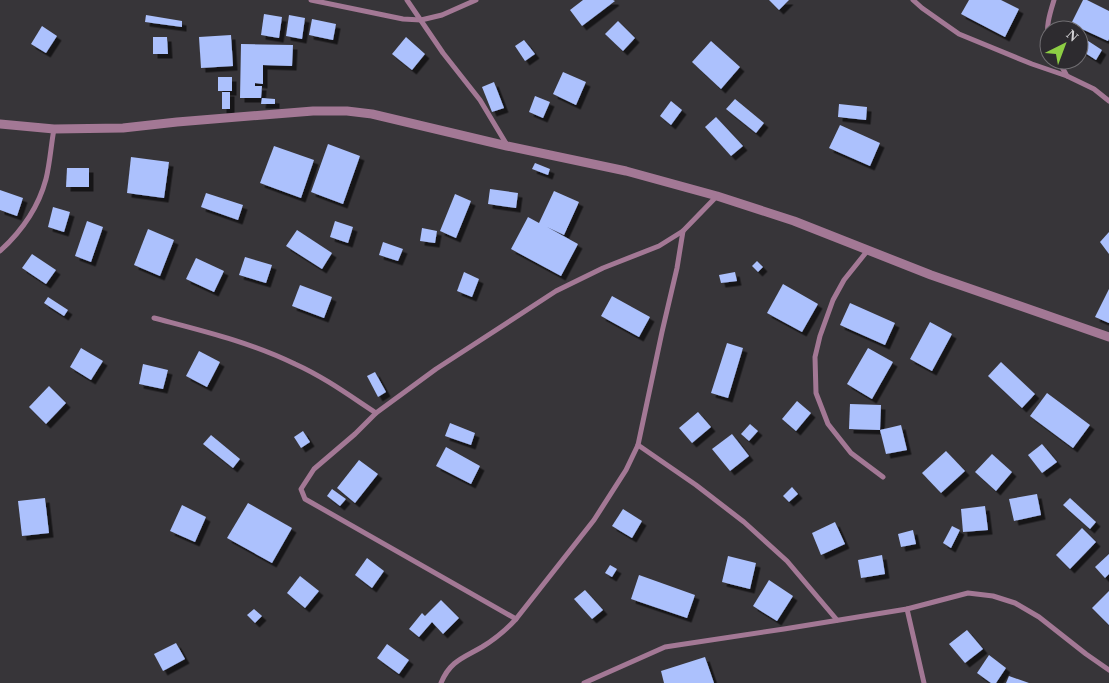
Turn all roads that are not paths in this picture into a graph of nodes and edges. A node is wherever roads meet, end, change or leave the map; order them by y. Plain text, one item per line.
1 (311, 0) edge
2 (407, 0) edge
3 (476, 0) edge
4 (913, 0) edge
5 (1054, 0) edge
6 (421, 20) junction
7 (1049, 20) edge
8 (1064, 70) edge
9 (1068, 76) junction
10 (1109, 101) edge
11 (0, 124) edge
12 (54, 129) junction
13 (507, 146) junction
14 (717, 196) junction
15 (683, 231) junction
16 (868, 249) junction
17 (0, 252) edge
18 (154, 318) dead end
19 (1109, 337) edge
20 (376, 413) junction
21 (638, 445) junction
22 (882, 477) dead end
23 (907, 609) junction
24 (516, 619) junction
25 (837, 620) junction
26 (1109, 670) edge
27 (440, 683) edge
28 (584, 683) edge
29 (924, 683) edge

1 - 6 street
2 - 6 street
3 - 6 street
4 - 9 street
5 - 7 street
6 - 13 street
8 - 9 street
9 - 10 street
11 - 12 street
12 - 13 street
12 - 17 street
13 - 14 street
14 - 15 street
14 - 16 street
15 - 20 street
15 - 21 street
16 - 19 street
16 - 22 street
18 - 20 street
20 - 24 street
21 - 24 street
21 - 25 street
23 - 25 street
23 - 26 street
23 - 29 street
24 - 27 street
25 - 28 street

